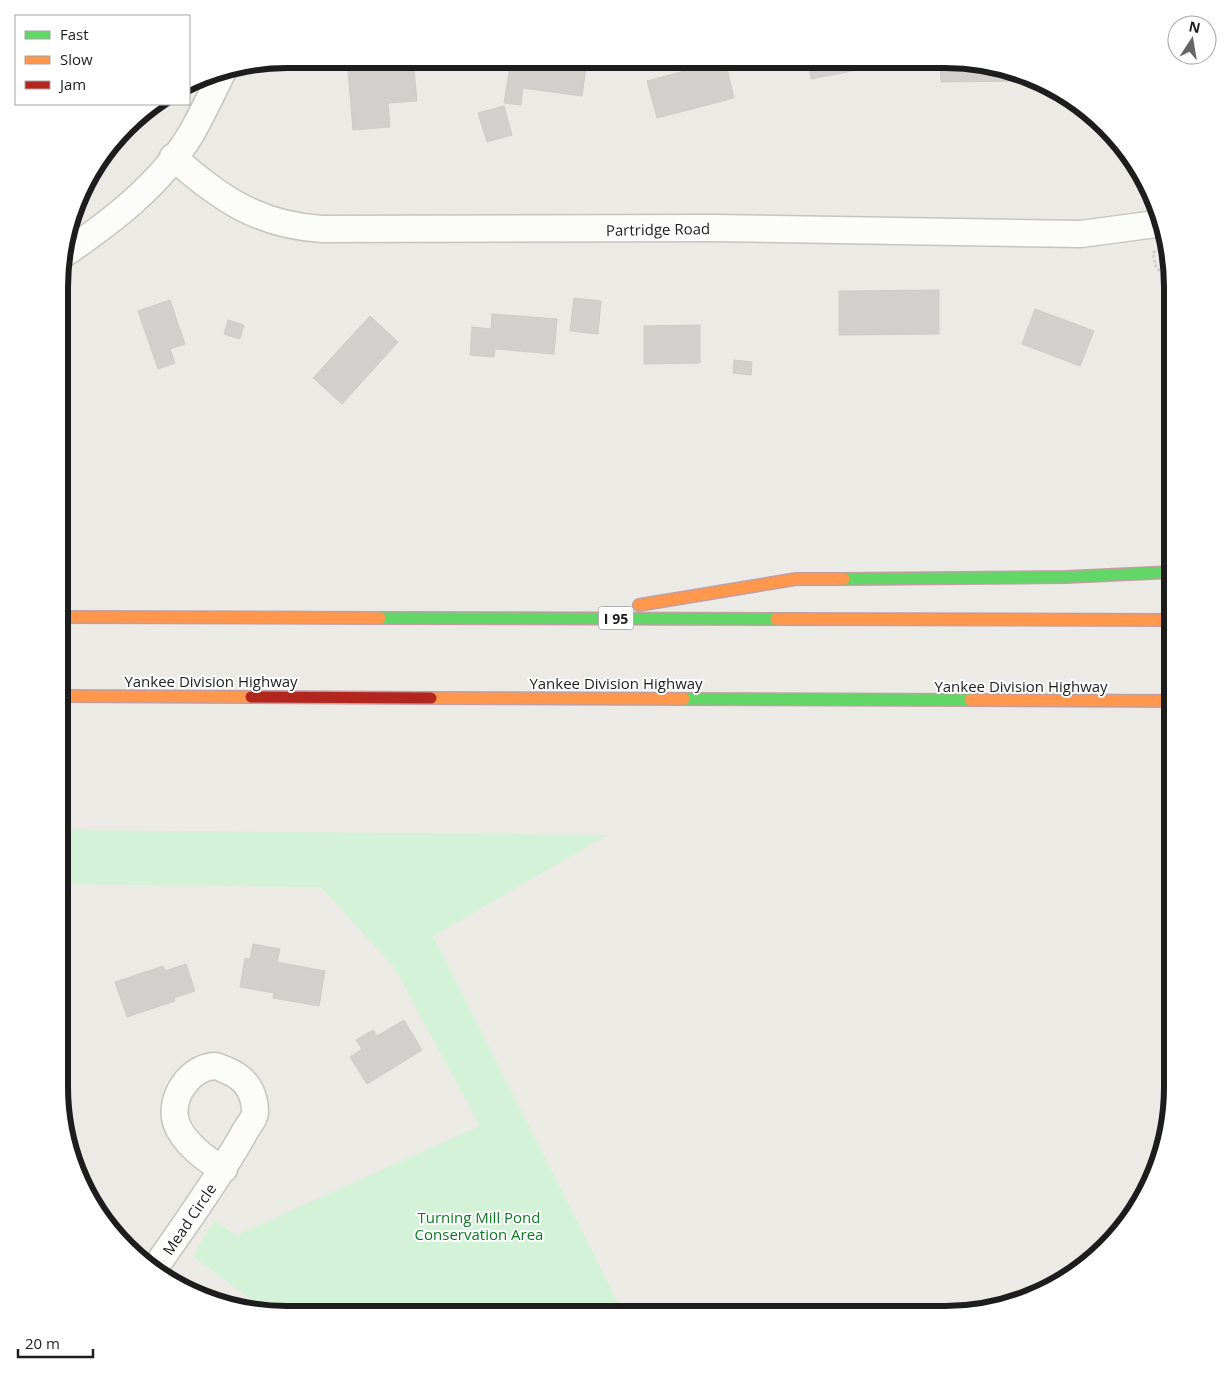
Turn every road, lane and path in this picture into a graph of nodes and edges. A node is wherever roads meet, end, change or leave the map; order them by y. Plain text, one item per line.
1 (219, 78) edge
2 (173, 157) junction
3 (1158, 234) edge
4 (1159, 239) edge
5 (71, 249) edge
6 (1164, 270) edge
7 (1164, 572) edge
8 (68, 617) edge
9 (564, 618) junction
10 (1164, 620) edge
11 (68, 696) edge
12 (1164, 701) edge
13 (224, 1169) dead end
14 (158, 1265) edge

1 - 2 street
2 - 3 street, Partridge Road
2 - 5 street
4 - 6 path
7 - 9 highway
8 - 9 highway, I 95
9 - 10 highway, I 95
11 - 12 highway, Yankee Division Highway
13 - 14 street, Mead Circle

